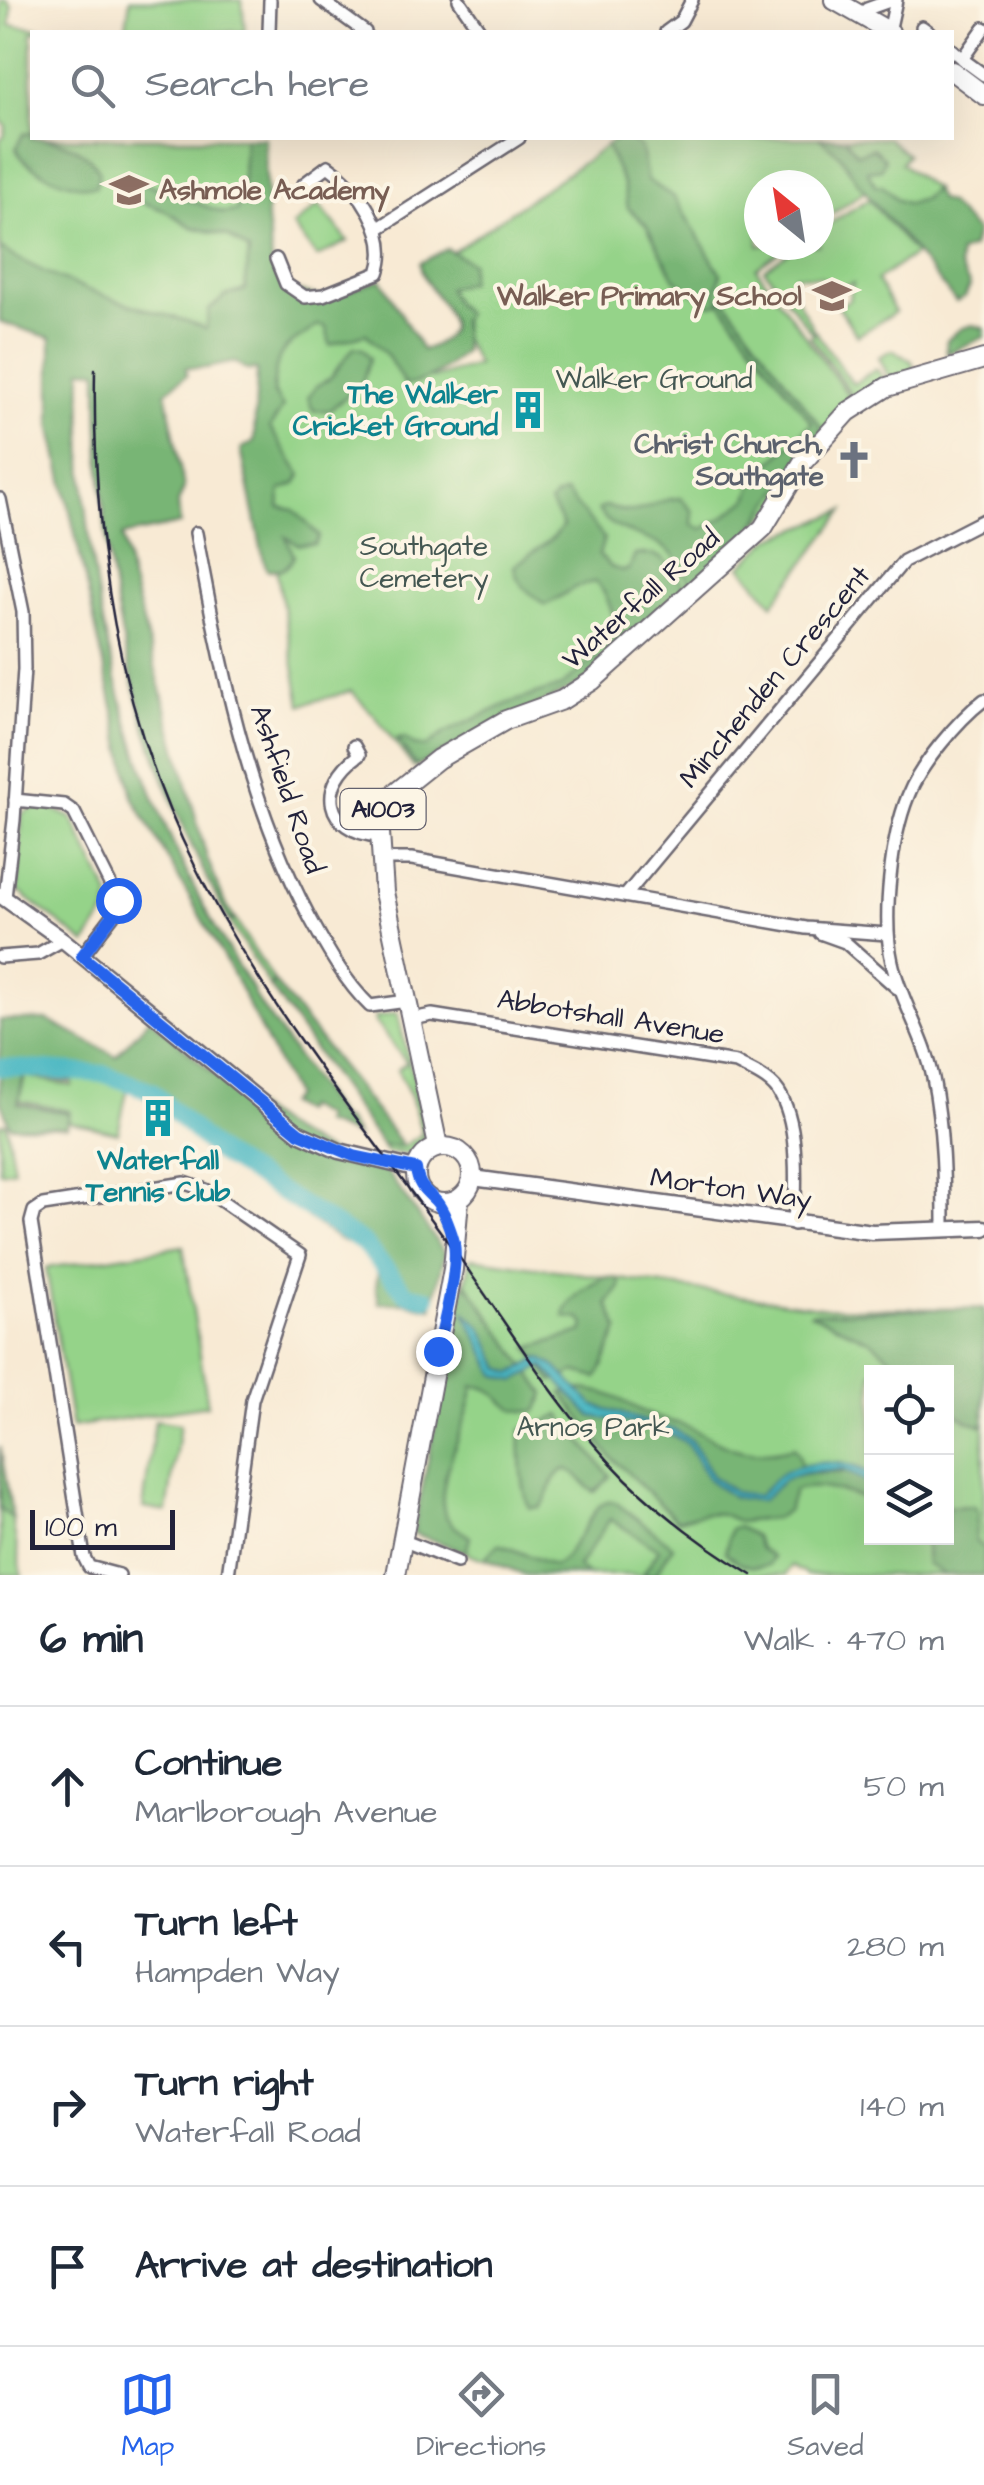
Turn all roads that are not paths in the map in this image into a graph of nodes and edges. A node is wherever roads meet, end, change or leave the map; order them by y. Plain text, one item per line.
1 (270, 0) edge
2 (321, 0) edge
3 (476, 0) edge
4 (692, 0) edge
5 (834, 0) edge
6 (894, 0) edge
7 (462, 5) edge
8 (861, 15) junction
9 (984, 28) edge
10 (268, 30) edge
11 (362, 30) edge
12 (480, 30) edge
13 (669, 30) edge
14 (887, 30) edge
15 (890, 30) edge
16 (955, 60) edge
17 (984, 75) edge
18 (984, 94) edge
19 (516, 140) edge
20 (304, 184) dead end
21 (380, 228) junction
22 (276, 260) dead end
23 (984, 359) edge
24 (0, 499) edge
25 (984, 520) edge
26 (196, 533) dead end
27 (984, 700) edge
28 (354, 746) dead end
29 (15, 800) junction
30 (378, 836) junction
31 (380, 859) junction
32 (626, 895) junction
33 (2, 896) edge
34 (806, 928) junction
35 (887, 934) junction
36 (63, 940) junction
37 (82, 956) junction
38 (0, 957) edge
39 (900, 992) junction
40 (409, 1010) junction
41 (438, 1146) junction
42 (416, 1169) junction
43 (473, 1178) junction
44 (459, 1200) junction
45 (436, 1201) junction
46 (794, 1224) junction
47 (984, 1228) edge
48 (944, 1230) junction
49 (454, 1239) junction
50 (402, 1540) junction
51 (456, 1562) dead end
52 (120, 1575) edge
53 (228, 1575) edge
54 (396, 1575) edge

1 - 10 street
2 - 11 street
3 - 7 street
4 - 13 street
5 - 8 main road
6 - 8 street
6 - 15 street
7 - 12 street
8 - 14 main road
9 - 16 street
16 - 17 street
16 - 18 main road
19 - 21 street
20 - 21 street
21 - 22 street
23 - 30 main road, Waterfall Road / A1003
24 - 29 street
25 - 32 street, Minchenden Crescent
26 - 40 street, Ashfield Road
27 - 35 street
28 - 30 street
29 - 33 street
29 - 37 street
30 - 31 main road, Waterfall Road / A1003
31 - 32 street
31 - 40 main road, Waterfall Road / A1003
32 - 34 street
33 - 36 street
34 - 35 street
34 - 39 street
35 - 39 street
36 - 37 street
36 - 38 street
37 - 42 street
39 - 48 street
40 - 41 main road, Waterfall Road / A1003
40 - 46 street, Abbotshall Avenue
41 - 42 main road
41 - 43 main road
42 - 45 main road
43 - 44 main road
43 - 46 street, Morton Way
44 - 45 main road
44 - 49 main road
45 - 49 main road
46 - 48 street, Morton Way
47 - 48 street, Morton Way
49 - 50 main road
50 - 51 street
50 - 54 main road
52 - 53 street

